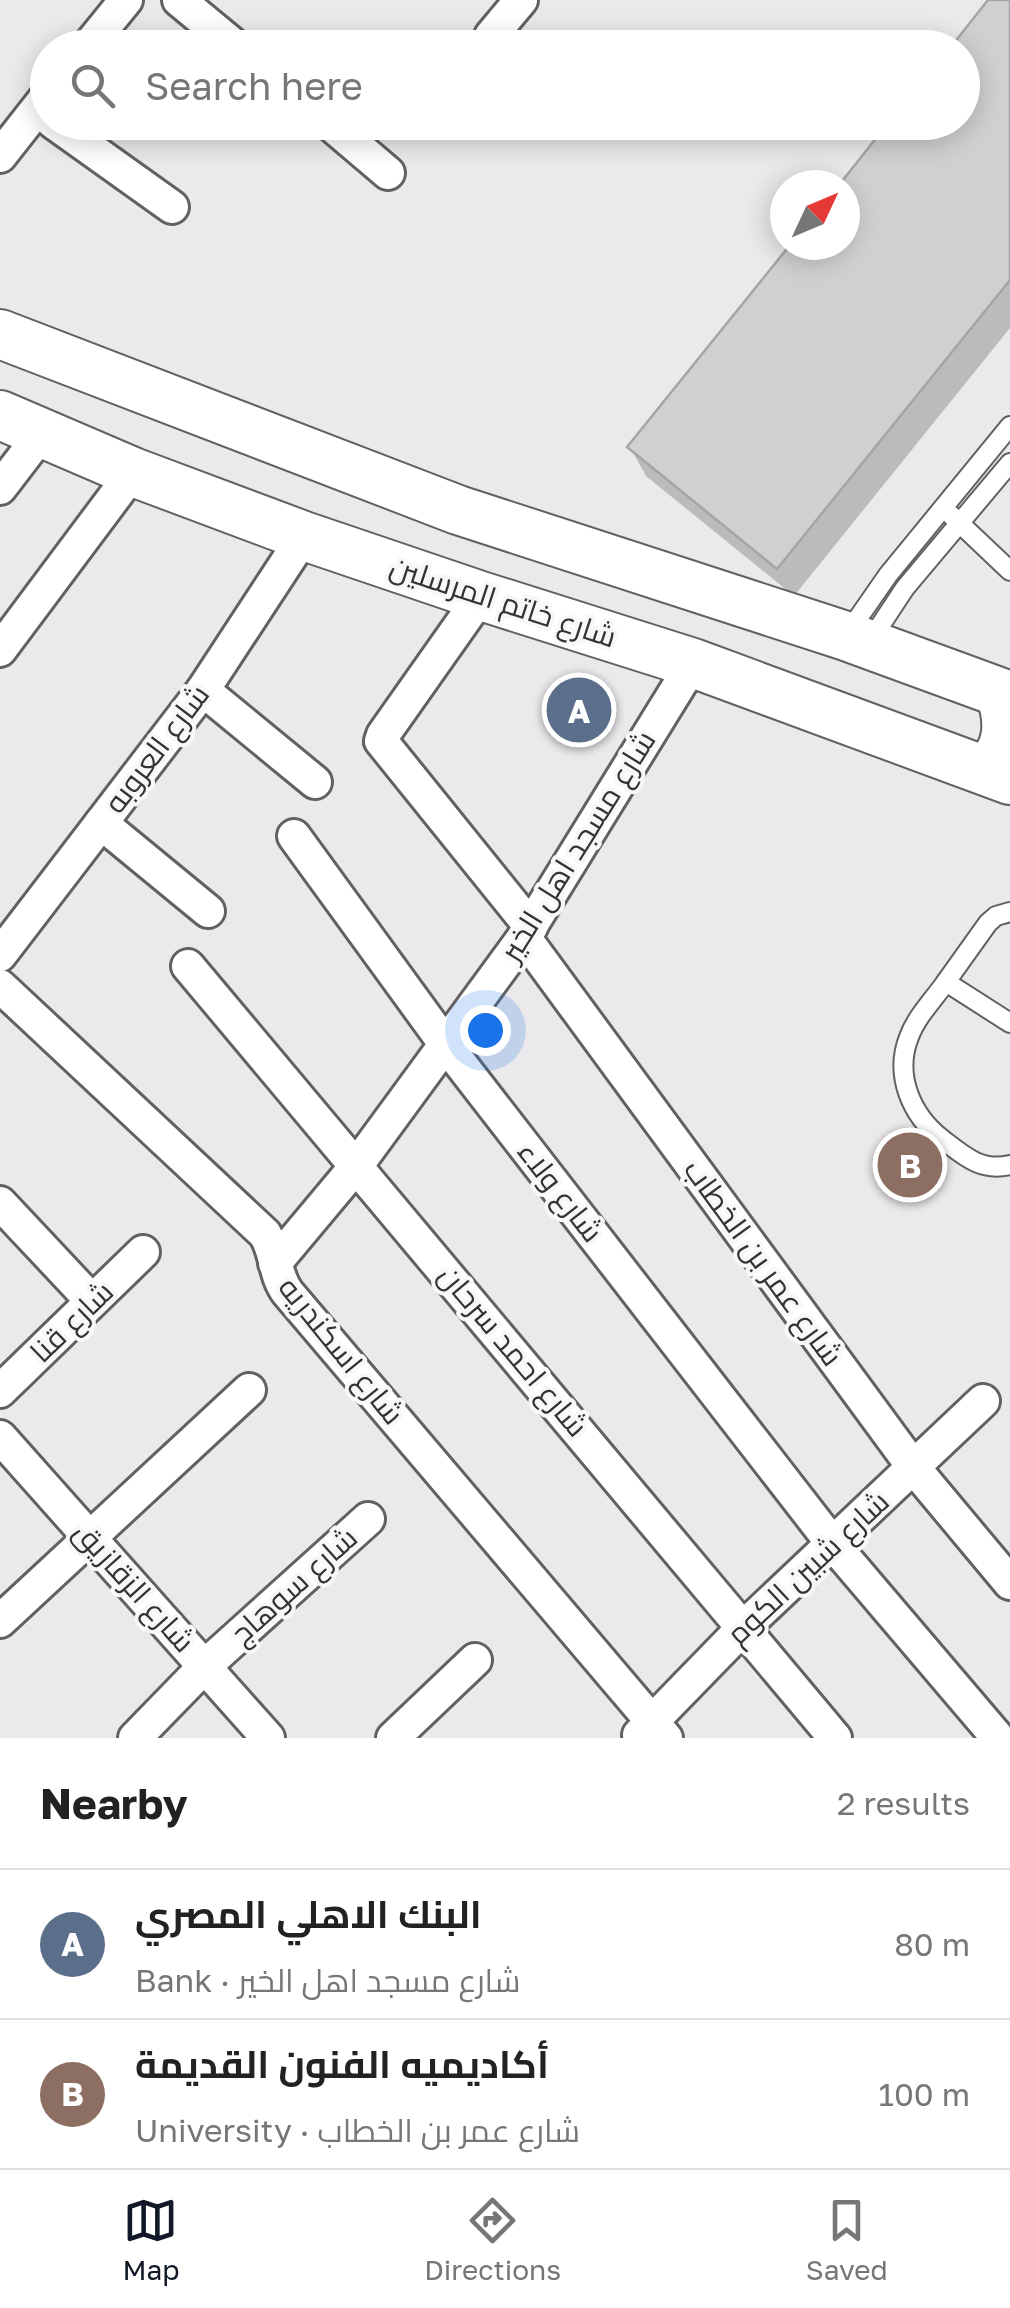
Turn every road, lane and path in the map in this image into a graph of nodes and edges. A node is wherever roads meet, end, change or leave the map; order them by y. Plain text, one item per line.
1 (126, 0) edge
2 (179, 0) edge
3 (521, 0) edge
4 (102, 30) edge
5 (215, 30) edge
6 (496, 30) edge
7 (30, 127) edge
8 (84, 140) edge
9 (349, 140) edge
10 (0, 156) edge
11 (388, 173) dead end
12 (172, 207) dead end
13 (0, 334) edge
14 (21, 424) edge
15 (1010, 426) edge
16 (1010, 462) edge
17 (134, 472) junction
18 (0, 488) edge
19 (944, 507) junction
20 (959, 523) junction
21 (304, 536) junction
22 (1010, 571) edge
23 (480, 596) junction
24 (857, 640) junction
25 (0, 650) edge
26 (693, 662) junction
27 (203, 690) junction
28 (1005, 694) edge
29 (998, 775) edge
30 (315, 782) dead end
31 (101, 823) junction
32 (294, 836) dead end
33 (208, 911) dead end
34 (1010, 912) edge
35 (527, 932) junction
36 (0, 955) edge
37 (188, 966) dead end
38 (946, 982) junction
39 (0, 986) edge
40 (1010, 1000) edge
41 (1003, 1019) edge
42 (446, 1045) junction
43 (1010, 1165) edge
44 (357, 1166) junction
45 (0, 1203) edge
46 (144, 1252) dead end
47 (275, 1263) junction
48 (92, 1301) junction
49 (249, 1390) dead end
50 (0, 1391) edge
51 (983, 1401) dead end
52 (0, 1436) edge
53 (914, 1468) junction
54 (368, 1518) dead end
55 (90, 1537) junction
56 (832, 1543) junction
57 (1010, 1583) edge
58 (0, 1621) edge
59 (744, 1626) junction
60 (475, 1660) dead end
61 (205, 1666) junction
62 (651, 1733) edge
63 (135, 1738) edge
64 (268, 1738) edge
65 (393, 1738) edge
66 (835, 1738) edge
67 (998, 1738) edge

1 - 4 street
2 - 5 street
3 - 6 street
7 - 10 street
8 - 12 street
9 - 11 street
13 - 24 main road
14 - 17 main road, شارع خاتم المرسلين
14 - 18 street
15 - 19 lane
16 - 20 lane
17 - 21 main road, شارع خاتم المرسلين
17 - 25 street
19 - 20 lane
19 - 24 lane
20 - 22 lane
20 - 24 lane
21 - 23 main road, شارع خاتم المرسلين
21 - 27 street, شارع العروبه
23 - 26 main road, شارع خاتم المرسلين
23 - 35 street, شارع عمر بن الخطاب
24 - 28 main road
26 - 29 main road, شارع خاتم المرسلين
26 - 35 street, شارع مسجد اهل الخير
27 - 30 street
27 - 31 street, شارع العروبه
28 - 29 main road
31 - 33 street
31 - 36 street, شارع العروبه
32 - 42 street, شارع ولاء
34 - 38 lane
35 - 42 street, شارع مسجد اهل الخير
35 - 53 street, شارع عمر بن الخطاب
37 - 44 street, شارع احمد سرحان
38 - 41 lane
38 - 43 lane
39 - 47 street, شارع اسكندريه
40 - 41 lane
42 - 44 street, شارع مسجد اهل الخير
42 - 56 street, شارع ولاء
44 - 47 street, شارع مسجد اهل الخير
44 - 59 street, شارع احمد سرحان
45 - 48 street
46 - 48 street, شارع قنا
47 - 62 street, شارع اسكندريه
48 - 50 street, شارع قنا
49 - 55 street
51 - 53 street, شارع شبين الكوم
52 - 55 street, شارع الزقازيق
53 - 56 street, شارع شبين الكوم
53 - 57 street, شارع عمر بن الخطاب
54 - 61 street, شارع سوهاج
55 - 58 street
55 - 61 street, شارع الزقازيق
56 - 59 street, شارع شبين الكوم
56 - 67 street, شارع ولاء
59 - 62 street, شارع شبين الكوم
59 - 66 street, شارع احمد سرحان
60 - 65 street
61 - 63 street, شارع سوهاج
61 - 64 street, شارع الزقازيق

